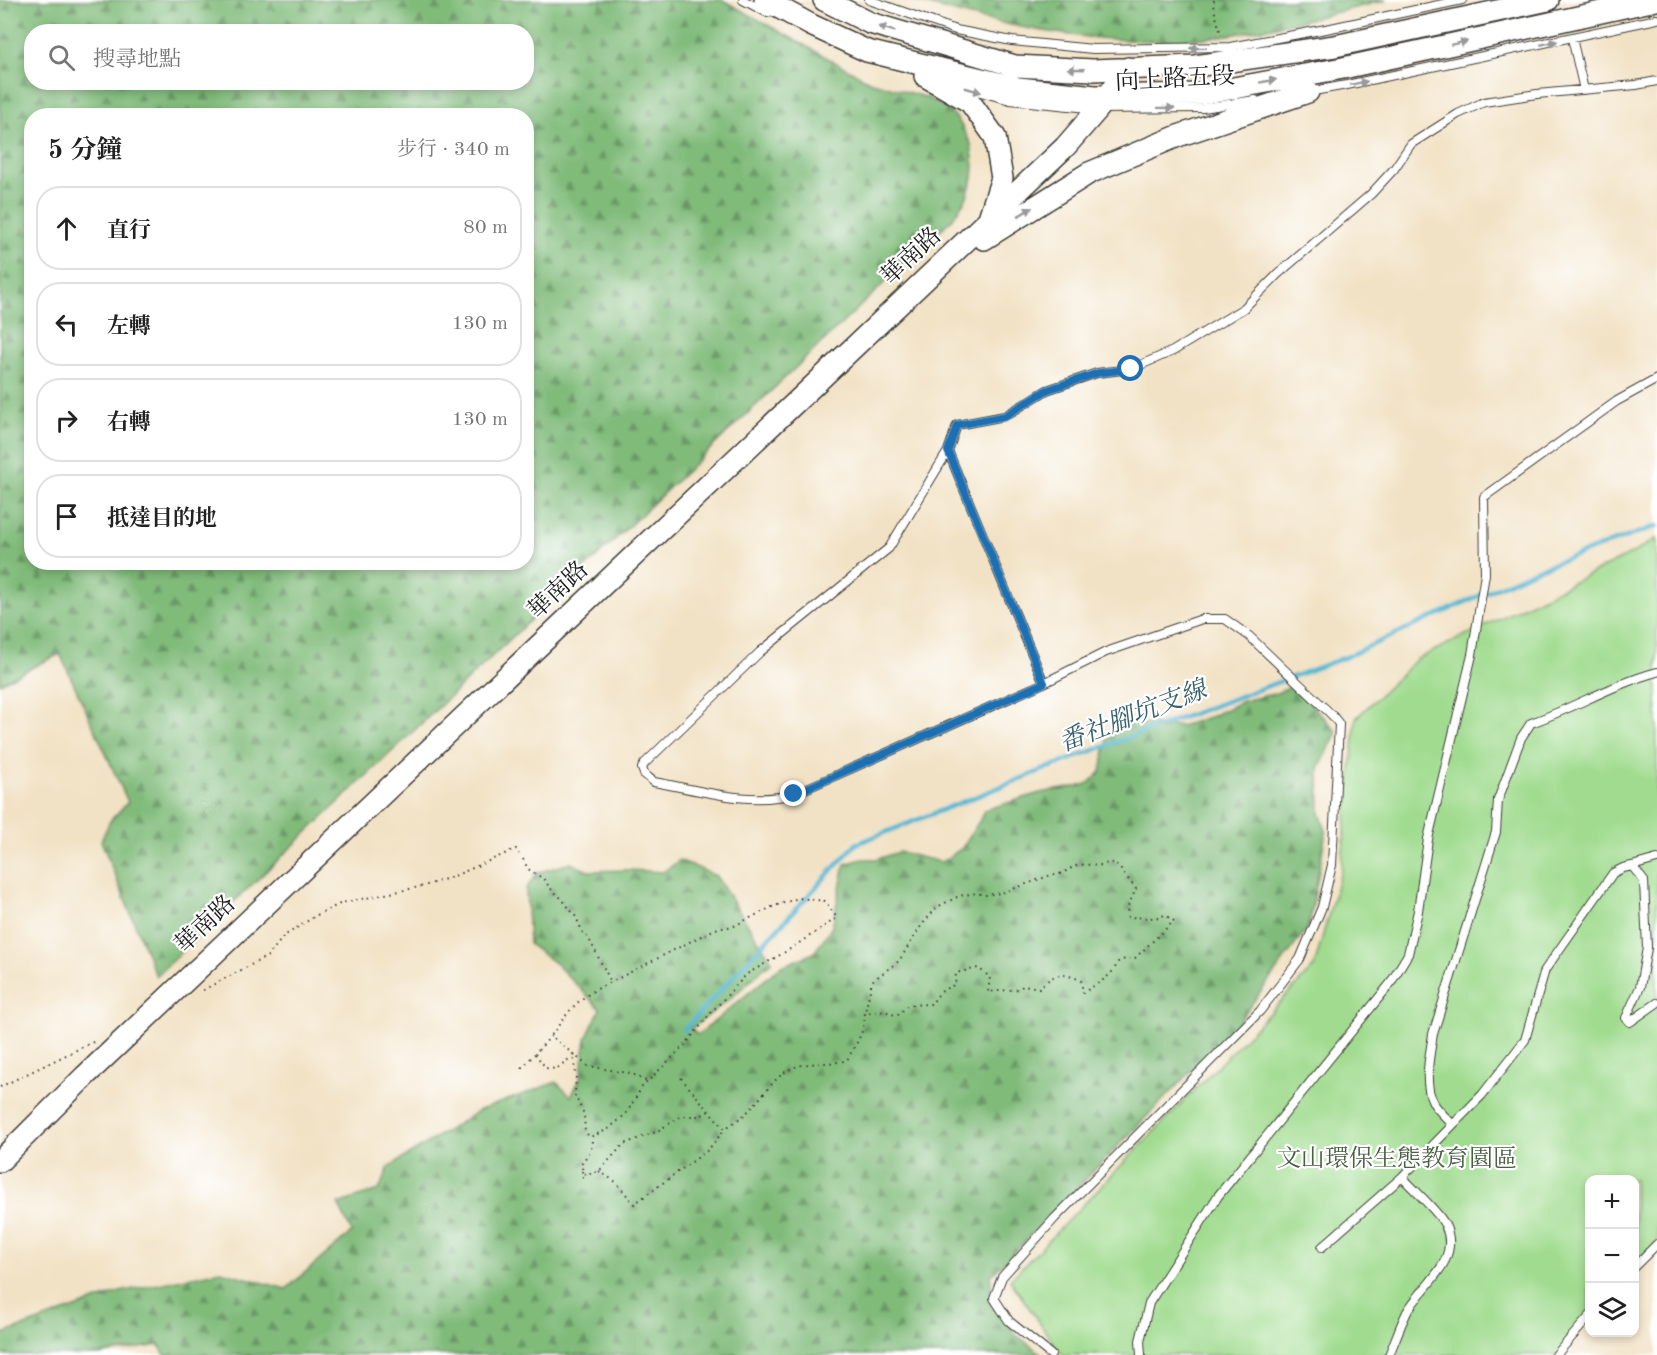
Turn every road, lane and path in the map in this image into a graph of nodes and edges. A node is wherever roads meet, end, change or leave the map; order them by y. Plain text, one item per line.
1 (743, 0) edge
2 (824, 0) edge
3 (869, 0) edge
4 (1214, 0) edge
5 (1462, 0) edge
6 (1548, 0) edge
7 (1656, 0) edge
8 (770, 8) edge
9 (1657, 19) edge
10 (805, 32) dead end
11 (1572, 38) junction
12 (1210, 47) junction
13 (1135, 58) junction
14 (904, 69) dead end
15 (920, 74) joint
16 (1657, 81) edge
17 (1584, 90) junction
18 (1308, 92) junction
19 (1103, 103) junction
20 (988, 221) junction
21 (925, 281) junction
22 (1657, 378) edge
23 (948, 451) junction
24 (1657, 672) edge
25 (1044, 683) junction
26 (519, 854) dead end
27 (523, 859) dead end
28 (1657, 859) edge
29 (1632, 866) junction
30 (394, 892) junction
31 (394, 897) dead end
32 (284, 936) dead end
33 (611, 982) junction
34 (1657, 1003) edge
35 (864, 1013) junction
36 (551, 1036) junction
37 (535, 1054) junction
38 (573, 1054) junction
39 (574, 1059) junction
40 (522, 1068) dead end
41 (681, 1078) dead end
42 (648, 1082) junction
43 (709, 1111) junction
44 (1452, 1124) junction
45 (725, 1129) junction
46 (592, 1141) dead end
47 (0, 1161) edge
48 (582, 1168) junction
49 (599, 1171) junction
50 (1402, 1177) junction
51 (583, 1179) dead end
52 (1657, 1244) edge
53 (1322, 1247) dead end
54 (1639, 1263) edge
55 (1585, 1322) edge
56 (1051, 1355) edge
57 (1141, 1355) edge
58 (1389, 1355) edge
59 (1556, 1355) edge

1 - 8 lane, 向上路五段
13 -> 2 street, 向上路五段
3 - 13 lane, 向上路五段
4 - 12 path
5 - 12 lane, 向上路五段
6 - 13 street, 向上路五段
19 -> 7 street, 向上路五段
8 - 19 street, 向上路五段
9 - 11 lane, 向上路五段
10 - 14 lane
11 - 17 lane
18 -> 11 lane, 向上路五段
12 -> 13 lane, 向上路五段
13 - 19 street, 華南路
15 -> 19 lane, 向上路五段
15 - 20 street
16 - 17 lane
17 - 23 lane
19 -> 18 lane, 向上路五段
21 -> 18 street
19 - 20 street, 華南路
20 - 21 street, 華南路
21 - 47 street, 華南路
22 - 57 lane
23 - 25 lane
23 - 25 lane
24 - 44 lane
25 - 56 lane
26 - 30 path
27 - 33 path
28 - 29 lane
29 - 34 lane
29 - 44 lane
30 - 31 path
30 - 32 path
33 - 36 path
33 - 42 path
35 - 35 path
35 - 45 path
36 - 37 path
36 - 38 path
37 - 39 path
37 - 40 path
38 - 39 path
38 - 42 path
39 - 42 path
41 - 43 path
43 - 45 path
43 - 49 path
44 - 50 lane
45 - 49 path
46 - 48 path
48 - 49 path
48 - 51 path
50 - 53 lane
50 - 58 lane
52 - 54 lane
55 - 59 lane

